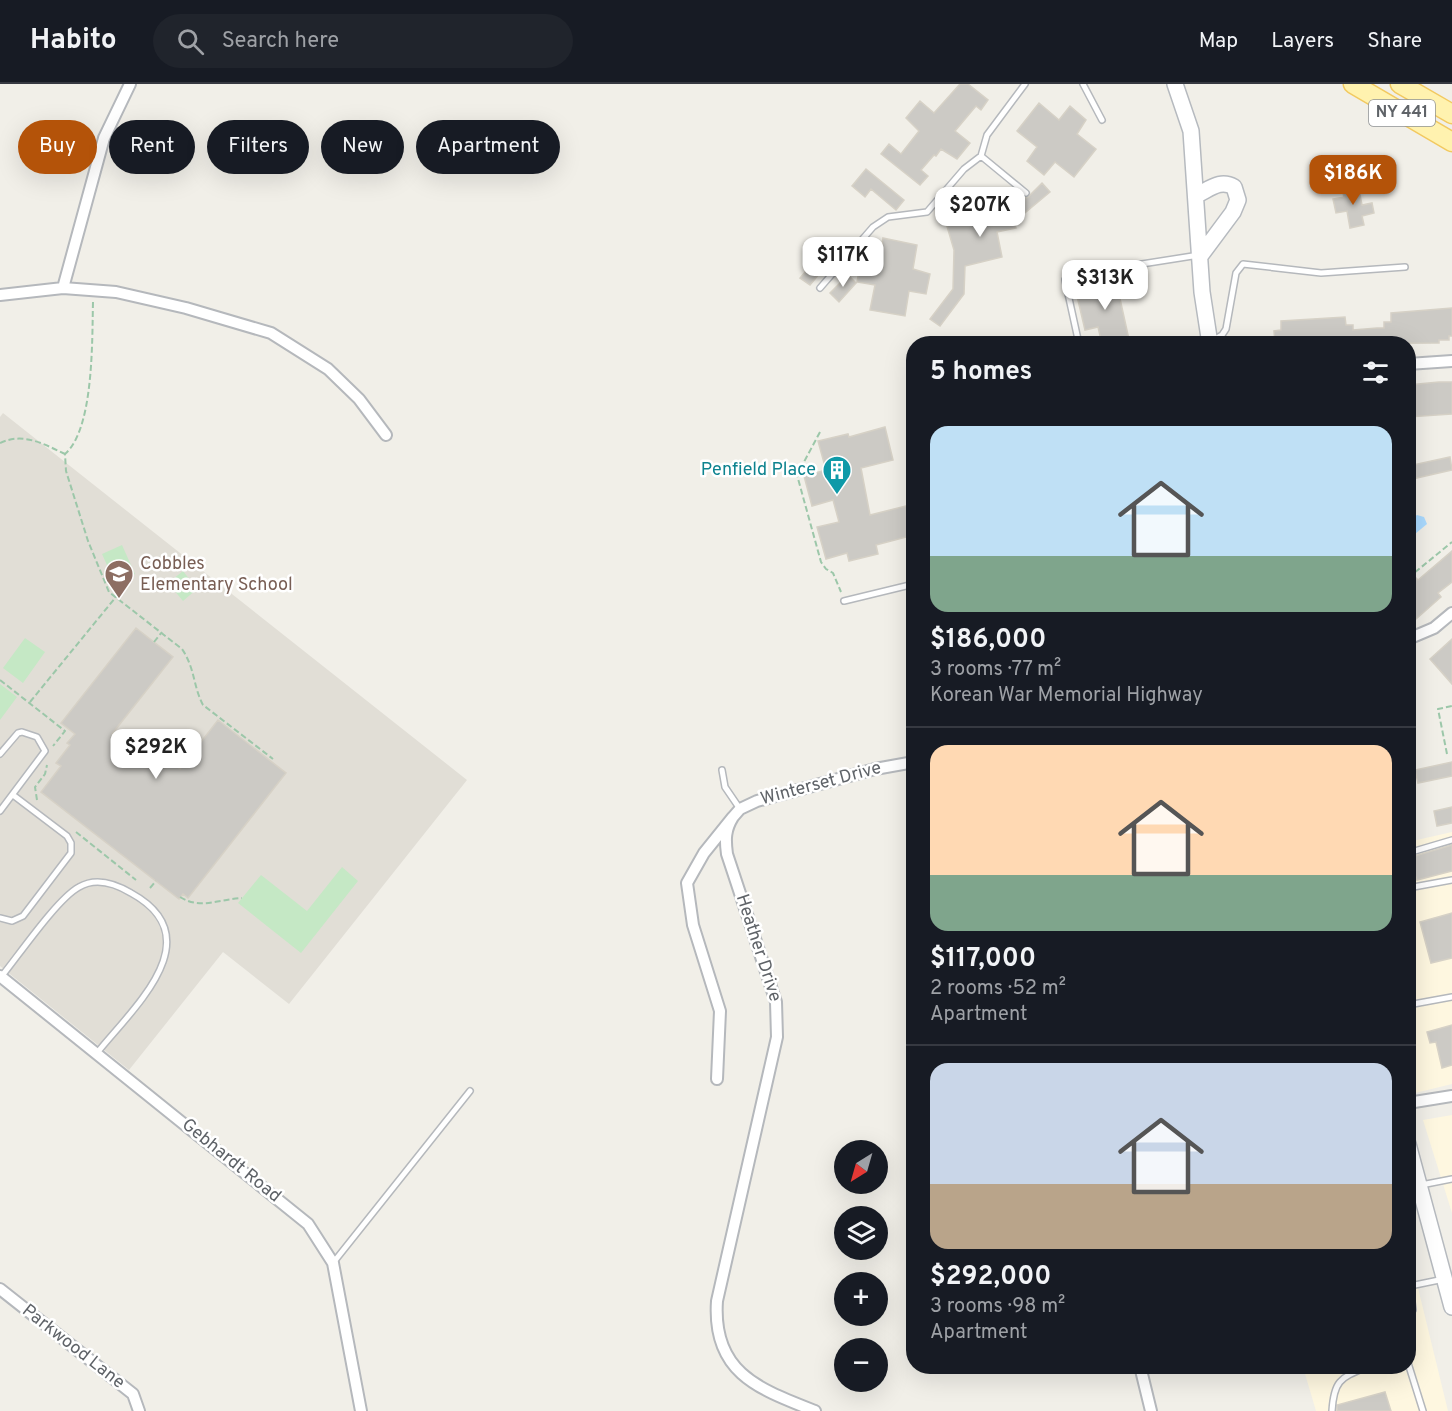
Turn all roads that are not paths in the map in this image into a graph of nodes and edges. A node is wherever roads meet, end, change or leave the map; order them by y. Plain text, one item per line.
1 (130, 84) edge
2 (1025, 84) edge
3 (1083, 84) edge
4 (1175, 84) edge
5 (1353, 84) edge
6 (1400, 84) edge
7 (1452, 114) edge
8 (1101, 120) dead end
9 (1452, 142) edge
10 (981, 156) junction
11 (1026, 193) dead end
12 (1197, 195) junction
13 (1201, 255) junction
14 (1405, 267) dead end
15 (63, 288) junction
16 (820, 288) dead end
17 (0, 295) edge
18 (1077, 336) edge
19 (1209, 336) edge
20 (1222, 336) edge
21 (1452, 361) edge
22 (1416, 363) edge
23 (386, 435) dead end
24 (906, 586) edge
25 (844, 601) road end
26 (1452, 613) edge
27 (1416, 636) edge
28 (0, 754) edge
29 (906, 763) edge
30 (722, 770) dead end
31 (13, 795) junction
32 (0, 811) edge
33 (737, 813) junction
34 (1452, 840) edge
35 (1416, 851) edge
36 (1452, 880) edge
37 (1416, 887) edge
38 (0, 918) edge
39 (1, 977) edge
40 (1452, 997) edge
41 (1416, 1004) edge
42 (97, 1053) junction
43 (717, 1079) dead end
44 (470, 1091) dead end
45 (1452, 1096) edge
46 (1416, 1101) edge
47 (1416, 1175) edge
48 (1452, 1179) edge
49 (1419, 1185) junction
50 (333, 1263) junction
51 (1444, 1279) junction
52 (1416, 1282) edge
53 (0, 1289) edge
54 (1452, 1307) edge
55 (1142, 1374) edge
56 (1351, 1374) edge
57 (1412, 1374) edge
58 (139, 1411) edge
59 (361, 1411) edge
60 (815, 1411) edge
61 (1151, 1411) edge
62 (1332, 1411) edge
63 (1424, 1411) edge

1 - 15 street
2 - 10 lane
3 - 8 lane
4 - 12 street
5 - 9 main road, NY 441
6 - 7 main road, NY 441
10 - 11 lane
10 - 16 lane
12 - 13 street
12 - 13 street
13 - 18 lane
13 - 19 street
14 - 20 lane
15 - 17 street
15 - 23 street
21 - 22 street
24 - 25 lane
26 - 27 street
28 - 31 lane
29 - 33 street, Winterset Drive
30 - 33 lane
31 - 32 lane
31 - 38 lane
33 - 43 street
33 - 60 street, Heather Drive
34 - 35 lane
36 - 37 lane
39 - 42 street, Gebhardt Road
39 - 42 lane
40 - 41 lane
42 - 50 street, Gebhardt Road
44 - 50 lane
45 - 46 street
47 - 49 street
48 - 49 lane
49 - 51 street
50 - 59 street, Gebhardt Road
51 - 52 lane
51 - 54 street
53 - 58 street, Parkwood Lane
55 - 61 street
56 - 62 lane
57 - 63 lane

